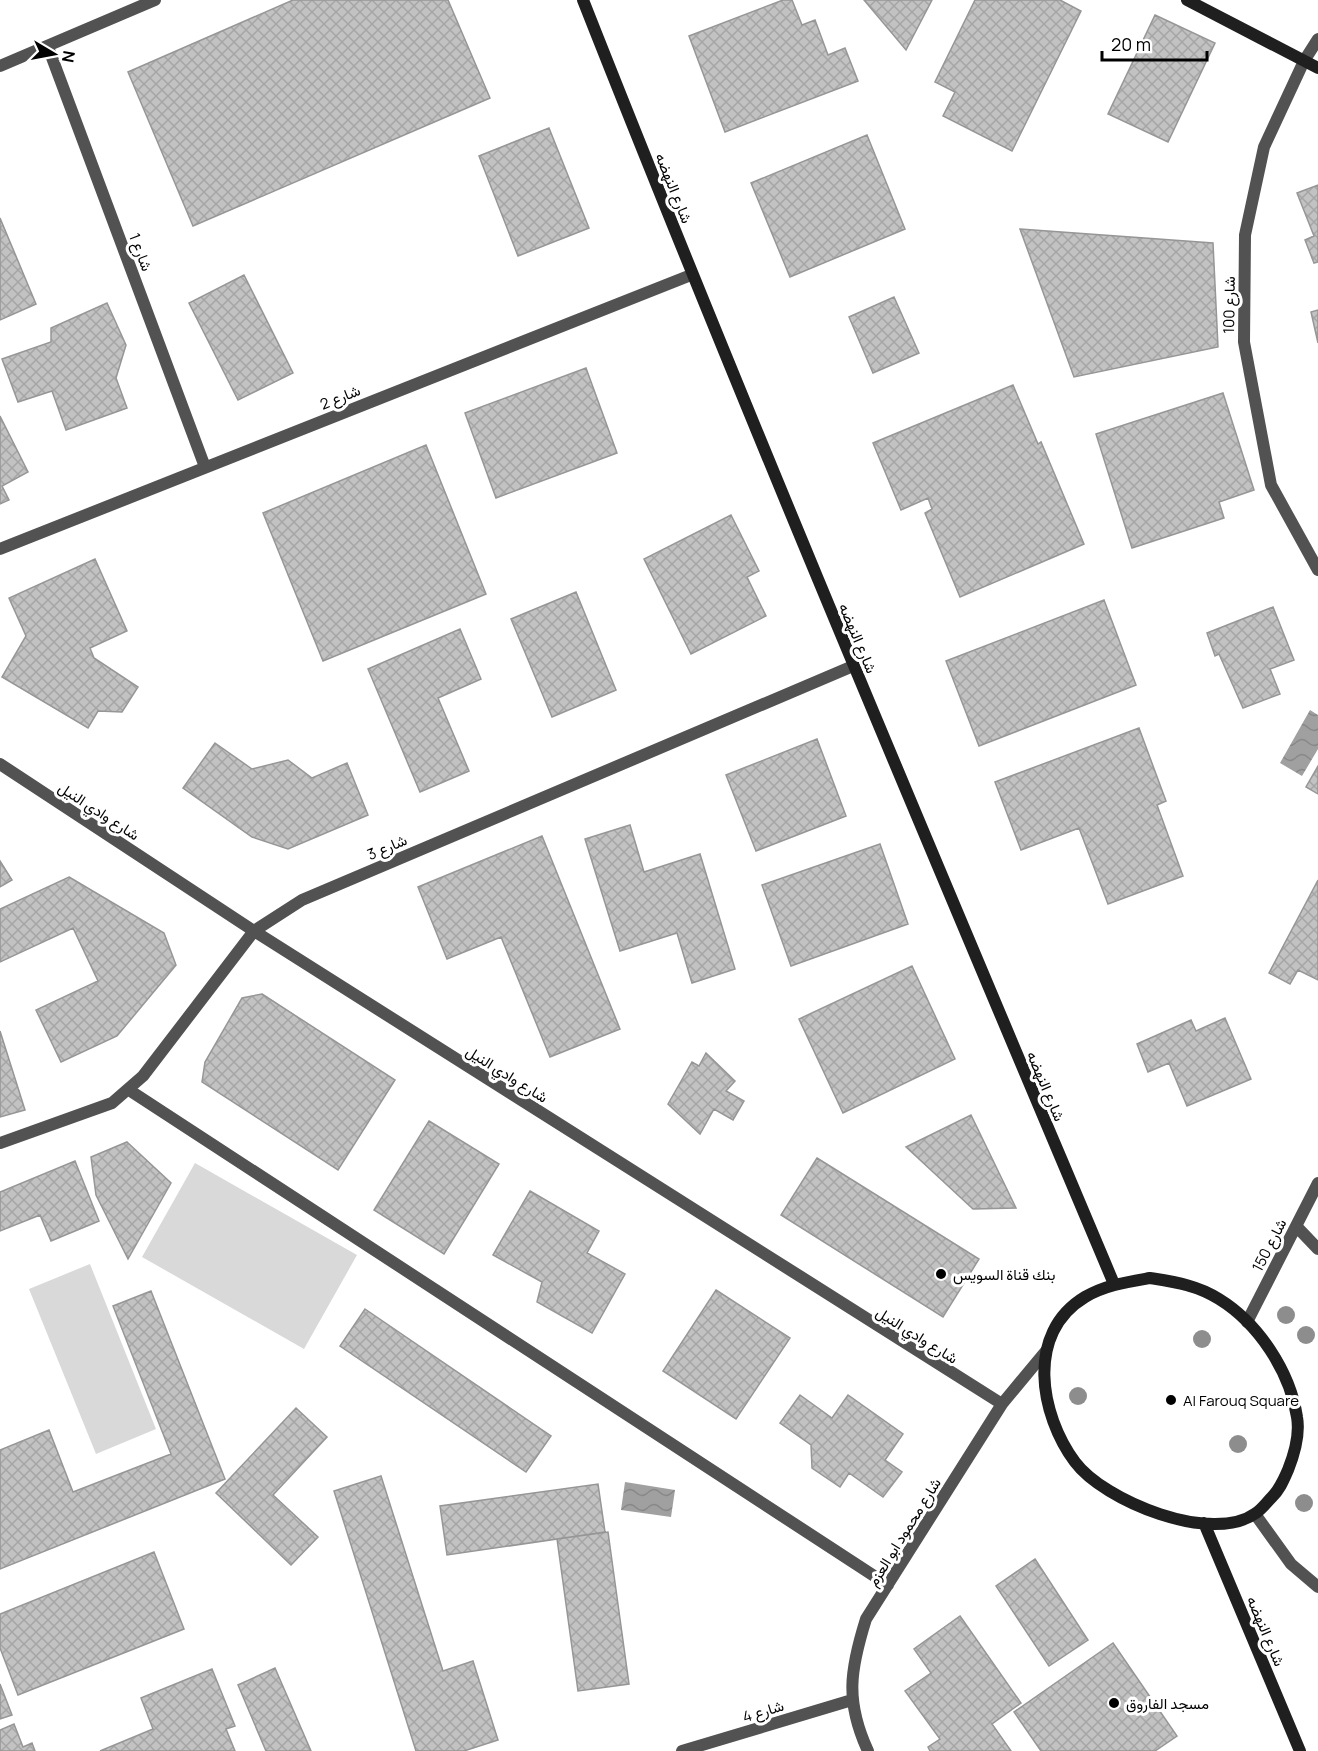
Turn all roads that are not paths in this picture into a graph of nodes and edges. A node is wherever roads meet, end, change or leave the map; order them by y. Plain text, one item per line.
1 (154, 0) edge
2 (583, 0) edge
3 (1187, 0) edge
4 (1318, 39) edge
5 (48, 47) junction
6 (1305, 61) junction
7 (0, 66) edge
8 (1318, 68) edge
9 (692, 275) junction
10 (205, 467) junction
11 (0, 549) edge
12 (1318, 570) edge
13 (853, 666) junction
14 (0, 764) edge
15 (254, 931) junction
16 (129, 1090) junction
17 (0, 1143) edge
18 (1318, 1183) edge
19 (1296, 1226) junction
20 (1318, 1250) edge
21 (1114, 1284) junction
22 (1247, 1322) junction
23 (1046, 1351) junction
24 (1002, 1404) junction
25 (1255, 1514) junction
26 (1204, 1523) junction
27 (888, 1585) junction
28 (1318, 1587) edge
29 (852, 1700) junction
30 (682, 1751) edge
31 (868, 1751) edge
32 (1300, 1751) edge

1 - 5 street
2 - 9 main road, شارع النهضه
3 - 6 main road
4 - 6 street, شارع 100
5 - 7 street
5 - 10 street, شارع 1
6 - 8 main road
6 - 12 street, شارع 100
9 - 10 street, شارع 2
9 - 13 main road, شارع النهضه
10 - 11 street, شارع 2
13 - 15 street, شارع 3
13 - 21 main road, شارع النهضه
14 - 15 street, شارع وادي النيل
15 - 16 street, شارع 3
15 - 24 street, شارع وادي النيل
16 - 17 street, شارع 3
16 - 27 street
18 - 19 street, شارع 150
19 - 20 street
19 - 22 street, شارع 150
21 - 22 main road
21 - 23 main road
22 - 25 main road
23 - 24 street, شارع محمود ابو العزم
23 - 26 main road
24 - 27 street, شارع محمود ابو العزم
25 - 26 main road
25 - 28 street
26 - 32 main road, شارع النهضه
27 - 29 street, شارع محمود ابو العزم
29 - 30 street, شارع 4
29 - 31 street, شارع محمود ابو العزم

